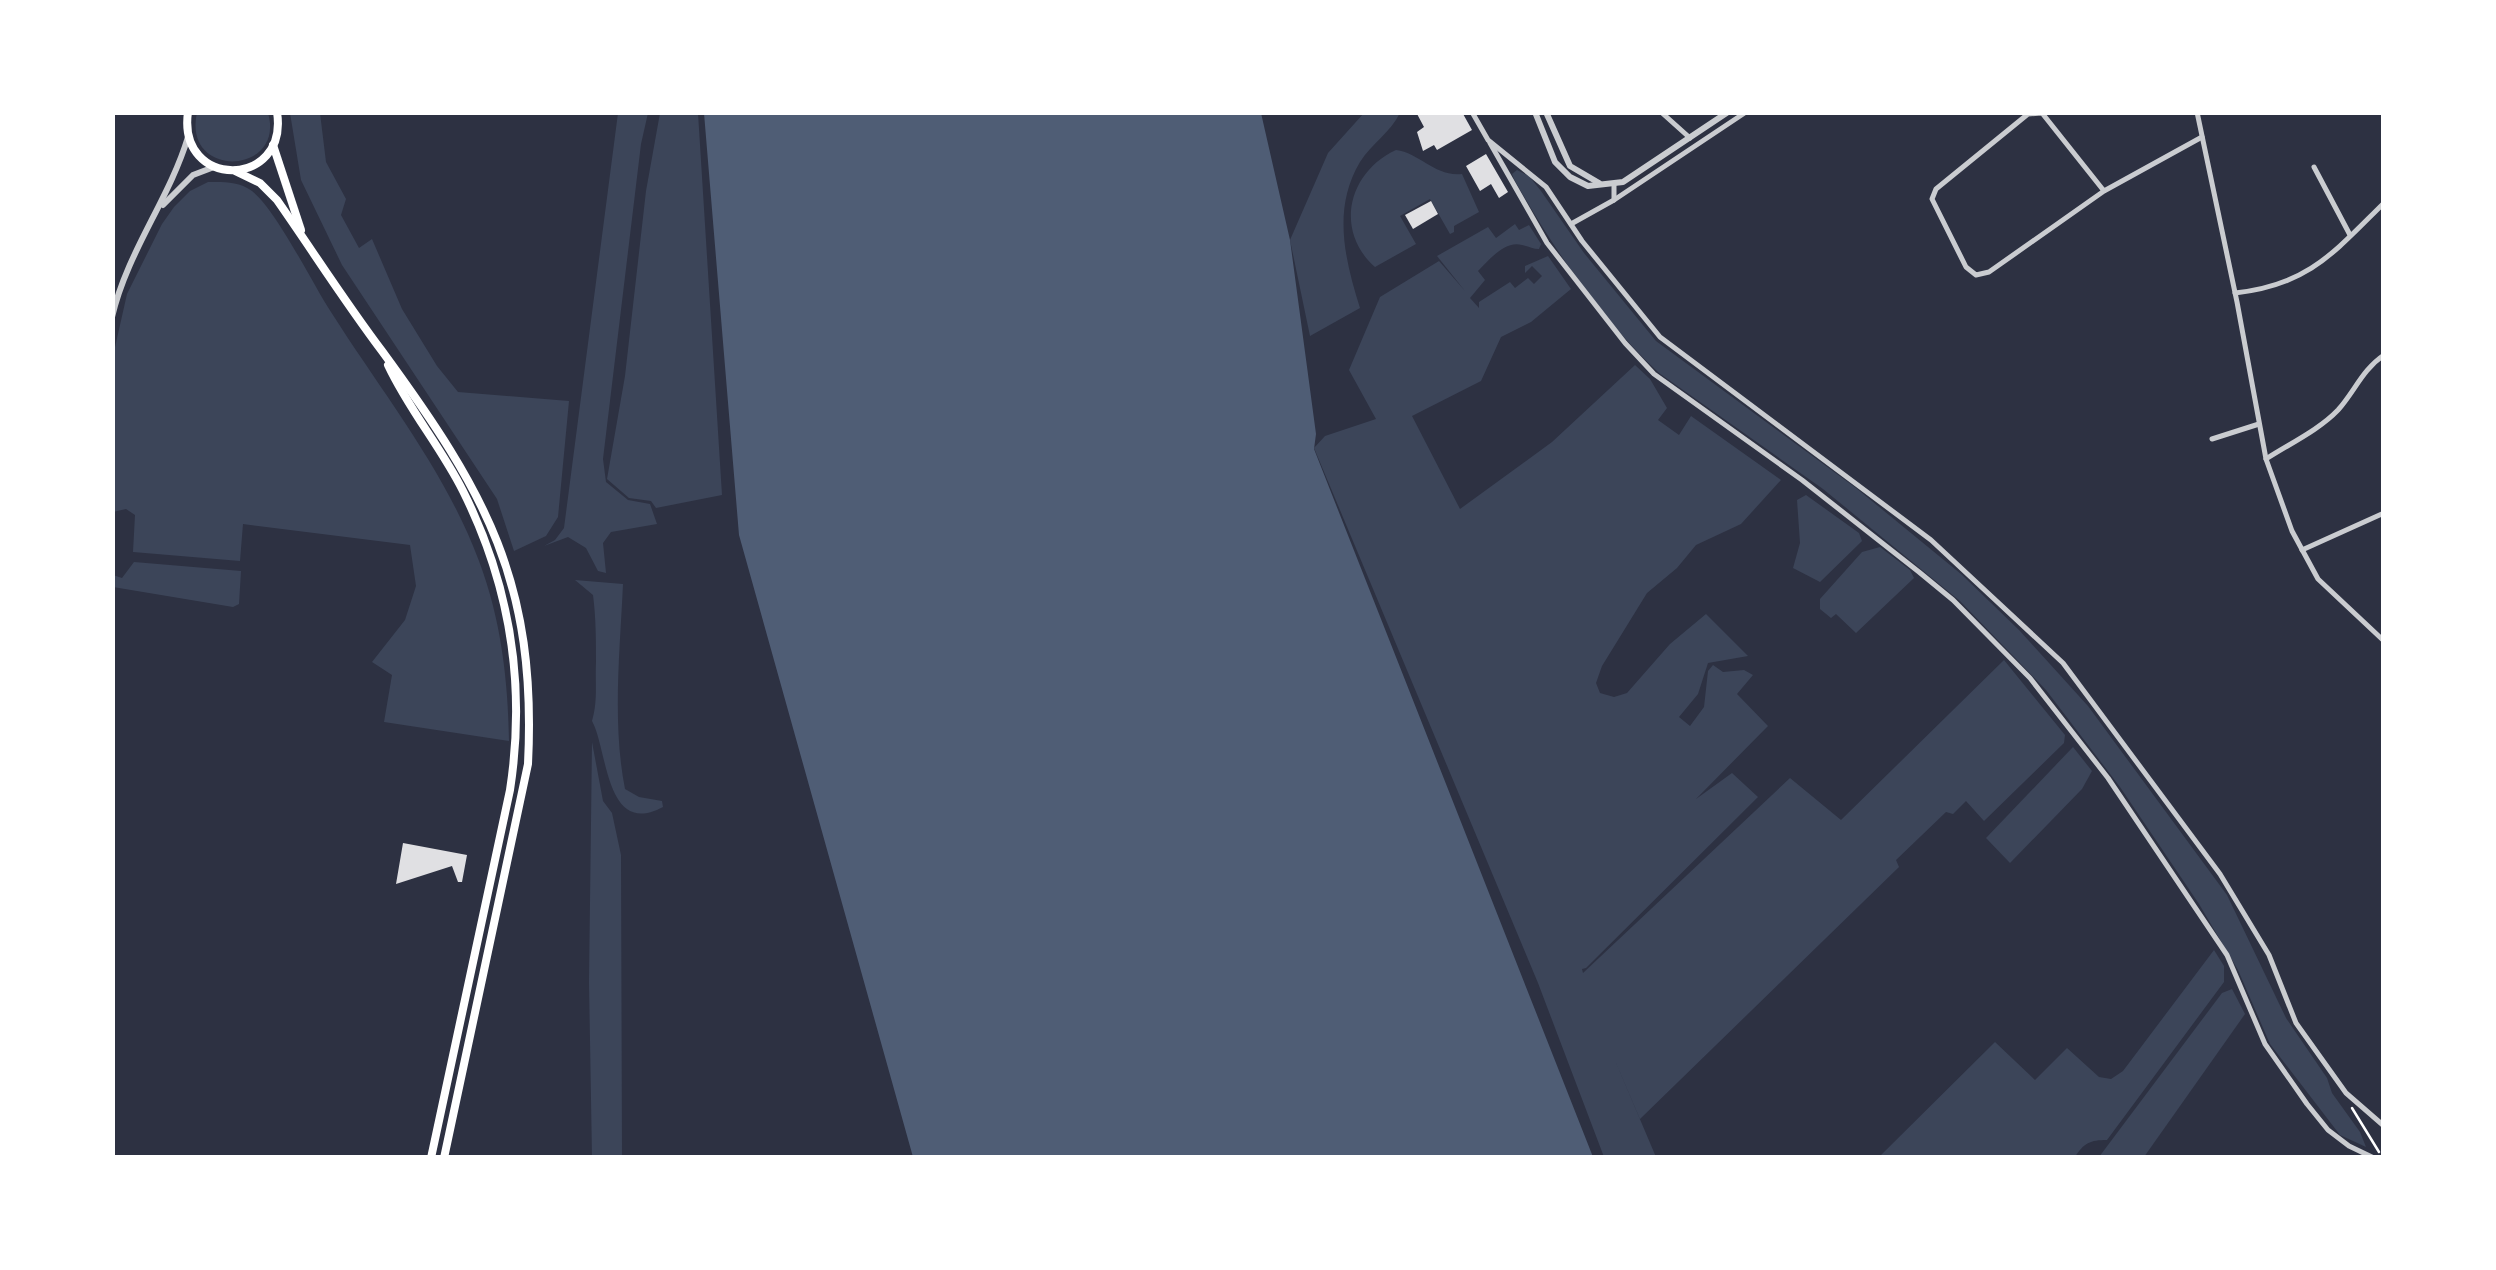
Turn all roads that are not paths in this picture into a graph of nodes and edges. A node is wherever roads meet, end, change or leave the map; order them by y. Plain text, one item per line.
1 (277, 112) edge
2 (1472, 112) edge
3 (1534, 112) edge
4 (1546, 112) edge
5 (1661, 112) edge
6 (1728, 112) edge
7 (1746, 112) edge
8 (2197, 112) edge
9 (188, 113) edge
10 (189, 136) junction
11 (2202, 136) junction
12 (1690, 138) junction
13 (1488, 140) junction
14 (273, 145) junction
15 (1503, 166) junction
16 (214, 167) junction
17 (2314, 167) dead end
18 (236, 170) junction
19 (1514, 172) dead end
20 (1609, 185) junction
21 (2104, 190) junction
22 (1614, 200) junction
23 (2384, 204) edge
24 (159, 209) junction
25 (1571, 224) junction
26 (2350, 235) junction
27 (304, 238) junction
28 (2235, 294) junction
29 (115, 295) edge
30 (112, 317) edge
31 (382, 352) junction
32 (2384, 356) edge
33 (2259, 424) junction
34 (2212, 440) dead end
35 (2266, 458) junction
36 (2383, 516) edge
37 (2302, 550) junction
38 (2384, 642) edge
39 (2384, 1126) edge
40 (431, 1158) edge
41 (444, 1158) edge
42 (2374, 1158) edge

1 - 14 main road
2 - 13 street
3 - 20 street
4 - 20 street
5 - 12 street
6 - 12 street
7 - 22 street
8 - 11 street
9 - 10 main road
10 - 16 main road
10 - 24 street
11 - 21 street
11 - 28 street
12 - 20 street
13 - 15 street
13 - 25 street
14 - 18 main road
14 - 27 main road
15 - 19 street
15 - 42 street
16 - 18 main road
16 - 24 street
17 - 26 street
18 - 27 main road
20 - 22 street
21 - 21 street
22 - 25 street
23 - 26 street
24 - 29 street
25 - 39 street
26 - 28 street
27 - 31 main road
28 - 33 street
29 - 30 street
31 - 40 main road
31 - 41 main road
32 - 35 street
33 - 34 street
33 - 35 street
35 - 37 street
36 - 37 street
37 - 38 street

